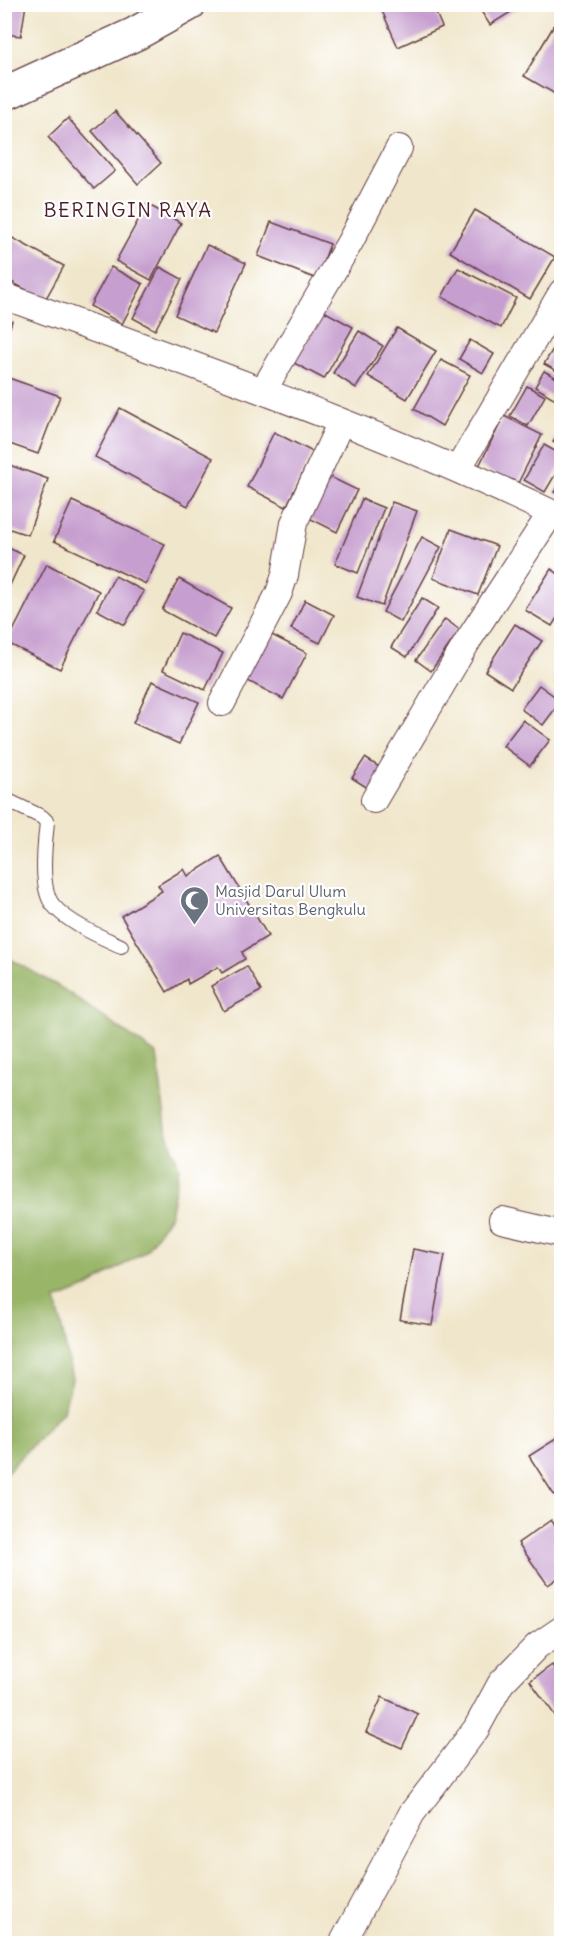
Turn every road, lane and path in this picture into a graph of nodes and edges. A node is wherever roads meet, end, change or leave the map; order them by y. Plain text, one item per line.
1 (189, 4) edge
2 (4, 94) edge
3 (399, 148) dead end
4 (561, 292) edge
5 (4, 296) edge
6 (263, 391) junction
7 (340, 422) junction
8 (458, 469) junction
9 (556, 515) edge
10 (222, 703) dead end
11 (4, 799) edge
12 (374, 800) dead end
13 (121, 946) dead end
14 (502, 1220) dead end
15 (561, 1234) edge
16 (561, 1629) edge
17 (342, 1944) edge

1 - 2 highway
3 - 6 street
4 - 8 street
5 - 6 street
6 - 7 street
7 - 8 street
7 - 10 street
8 - 9 street
9 - 12 street
11 - 13 lane
14 - 15 street
16 - 17 street

